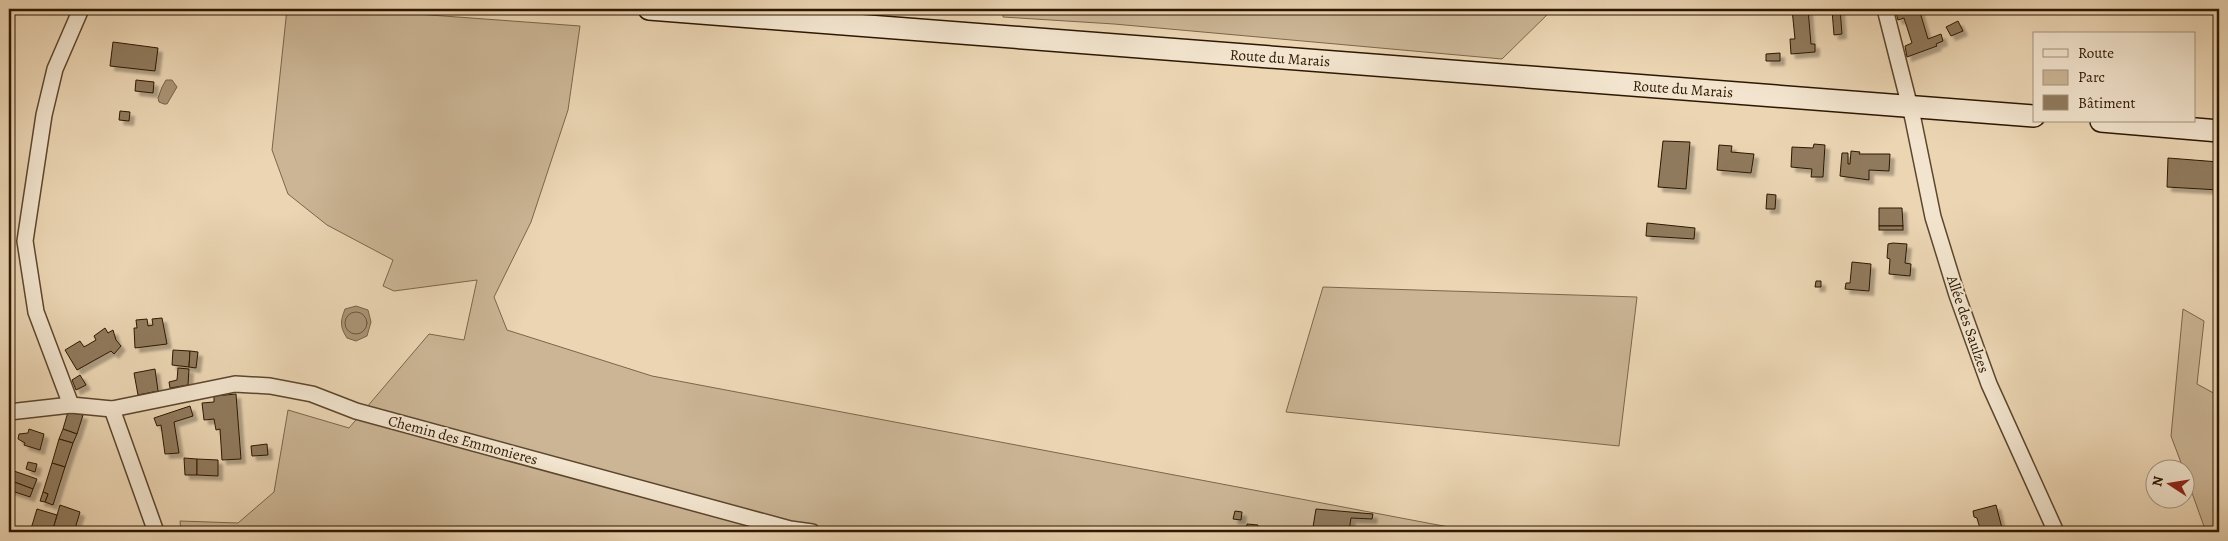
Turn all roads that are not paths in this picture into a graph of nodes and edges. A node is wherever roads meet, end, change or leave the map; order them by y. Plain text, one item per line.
1 (81, 9) edge
2 (649, 9) edge
3 (1885, 9) edge
4 (1910, 106) junction
5 (2033, 116) edge
6 (2114, 122) edge
7 (2219, 130) edge
8 (71, 405) junction
9 (112, 409) junction
10 (9, 412) edge
11 (156, 532) edge
12 (812, 532) edge
13 (2056, 532) edge

1 - 8 street
2 - 4 street, Route du Marais
3 - 4 street, Allée des Saulzes
4 - 5 street, Route du Marais
4 - 13 street, Allée des Saulzes
6 - 7 street
8 - 9 street, Chemin des Emmonieres
8 - 10 street, Chemin des Emmonieres
9 - 11 street
9 - 12 street, Chemin des Emmonieres

